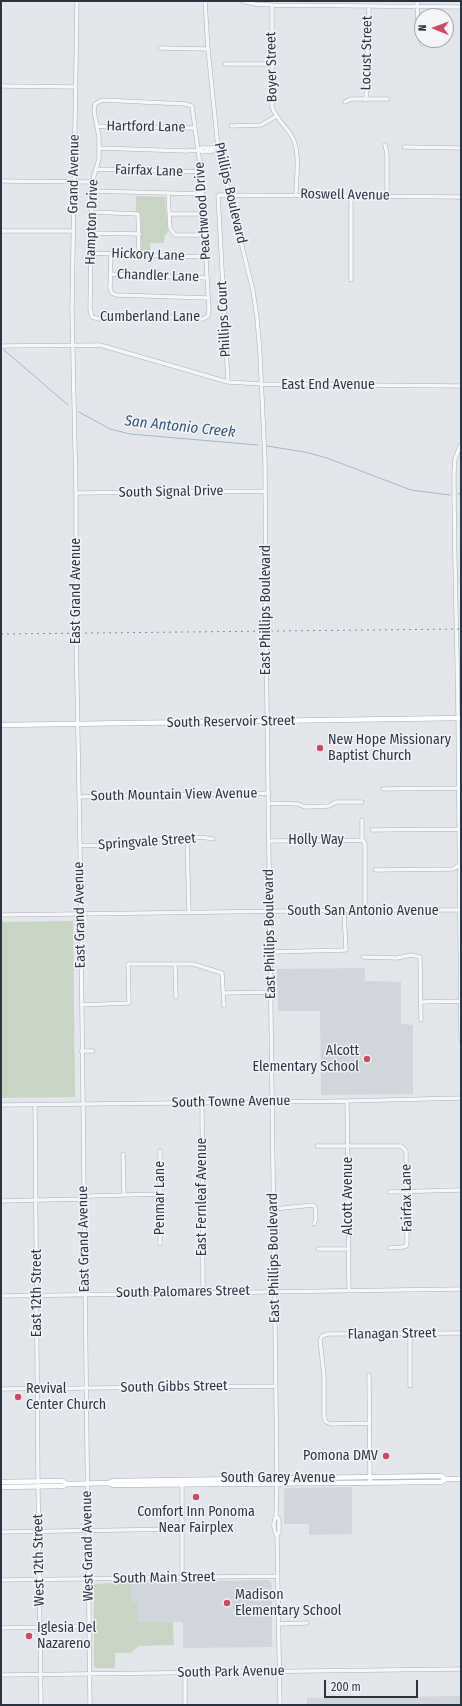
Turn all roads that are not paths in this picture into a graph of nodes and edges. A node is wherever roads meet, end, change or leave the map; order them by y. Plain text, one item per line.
1 (77, 1) edge
2 (205, 1) edge
3 (242, 1) edge
4 (417, 1) edge
5 (272, 5) junction
6 (369, 7) junction
7 (417, 7) junction
8 (461, 7) edge
9 (160, 48) dead end
10 (208, 50) junction
11 (225, 64) dead end
12 (272, 64) junction
13 (1, 86) edge
14 (76, 87) junction
15 (388, 99) dead end
16 (366, 100) junction
17 (345, 102) dead end
18 (192, 106) joint
19 (275, 117) junction
20 (97, 126) junction
21 (231, 126) dead end
22 (195, 128) junction
23 (385, 145) dead end
24 (404, 147) dead end
25 (100, 148) junction
26 (216, 148) junction
27 (461, 148) edge
28 (199, 150) junction
29 (97, 169) junction
30 (201, 172) junction
31 (1, 181) edge
32 (74, 182) junction
33 (92, 182) junction
34 (92, 191) junction
35 (168, 194) junction
36 (203, 194) junction
37 (229, 194) junction
38 (296, 195) junction
39 (351, 196) junction
40 (388, 196) junction
41 (461, 197) edge
42 (92, 212) junction
43 (169, 214) junction
44 (204, 214) junction
45 (1, 231) edge
46 (73, 231) junction
47 (92, 233) junction
48 (140, 234) junction
49 (205, 235) junction
50 (91, 253) junction
51 (111, 254) junction
52 (139, 254) junction
53 (206, 257) junction
54 (110, 274) junction
55 (207, 278) junction
56 (351, 280) dead end
57 (208, 298) junction
58 (208, 316) joint
59 (92, 317) joint
60 (1, 346) edge
61 (74, 346) junction
62 (228, 382) junction
63 (262, 384) junction
64 (461, 386) edge
65 (461, 444) edge
66 (266, 491) junction
67 (76, 493) junction
68 (460, 718) edge
69 (268, 721) junction
70 (78, 724) junction
71 (1, 725) edge
72 (458, 788) junction
73 (383, 790) dead end
74 (269, 793) junction
75 (79, 796) junction
76 (362, 802) dead end
77 (269, 803) junction
78 (362, 820) dead end
79 (460, 822) edge
80 (459, 829) junction
81 (372, 830) dead end
82 (187, 838) junction
83 (213, 839) dead end
84 (270, 840) junction
85 (362, 840) junction
86 (80, 846) junction
87 (460, 864) edge
88 (375, 870) dead end
89 (365, 910) junction
90 (460, 910) edge
91 (270, 911) junction
92 (344, 911) junction
93 (189, 913) junction
94 (80, 914) junction
95 (1, 915) edge
96 (270, 952) junction
97 (363, 958) dead end
98 (175, 964) junction
99 (271, 992) junction
100 (224, 993) junction
101 (176, 997) dead end
102 (460, 1001) edge
103 (421, 1002) junction
104 (81, 1005) junction
105 (224, 1006) dead end
106 (420, 1020) dead end
107 (461, 1040) edge
108 (82, 1051) junction
109 (93, 1051) dead end
110 (461, 1098) edge
111 (272, 1101) junction
112 (347, 1101) junction
113 (202, 1102) junction
114 (82, 1104) junction
115 (1, 1105) edge
116 (35, 1105) junction
117 (317, 1146) dead end
118 (348, 1146) junction
119 (160, 1151) dead end
120 (123, 1154) dead end
121 (461, 1190) edge
122 (407, 1191) junction
123 (388, 1192) dead end
124 (159, 1194) junction
125 (124, 1196) junction
126 (83, 1199) junction
127 (1, 1200) edge
128 (36, 1200) junction
129 (273, 1209) junction
130 (314, 1224) dead end
131 (160, 1244) dead end
132 (389, 1248) dead end
133 (318, 1249) dead end
134 (349, 1249) junction
135 (461, 1289) edge
136 (274, 1291) junction
137 (349, 1291) junction
138 (203, 1292) junction
139 (85, 1294) junction
140 (1, 1296) edge
141 (37, 1296) junction
142 (461, 1333) edge
143 (410, 1334) junction
144 (369, 1376) dead end
145 (149, 1383) dead end
146 (276, 1386) junction
147 (410, 1386) dead end
148 (86, 1388) junction
149 (149, 1388) junction
150 (1, 1389) edge
151 (37, 1389) junction
152 (370, 1423) junction
153 (247, 1478) junction
154 (277, 1478) junction
155 (461, 1479) edge
156 (370, 1480) junction
157 (1, 1482) edge
158 (109, 1483) junction
159 (38, 1484) junction
160 (87, 1484) junction
161 (237, 1484) junction
162 (277, 1484) junction
163 (182, 1485) junction
164 (1, 1487) edge
165 (182, 1529) junction
166 (87, 1530) junction
167 (1, 1532) edge
168 (39, 1532) junction
169 (278, 1576) junction
170 (182, 1578) junction
171 (88, 1579) junction
172 (1, 1580) edge
173 (39, 1580) junction
174 (307, 1623) dead end
175 (279, 1624) junction
176 (89, 1626) junction
177 (41, 1627) junction
178 (1, 1628) edge
179 (461, 1669) edge
180 (279, 1671) junction
181 (185, 1673) junction
182 (41, 1674) junction
183 (89, 1674) junction
184 (1, 1675) edge
185 (41, 1705) edge
186 (90, 1705) edge
187 (185, 1705) edge
188 (280, 1705) edge

1 - 14 street, Grand Avenue
2 - 10 street, Phillips Boulevard
3 - 5 street
4 - 7 street
5 - 6 street
5 - 12 street, Boyer Street
6 - 7 street
6 - 16 street, Locust Street
7 - 8 street
9 - 10 street
10 - 26 street, Phillips Boulevard
11 - 12 street
12 - 19 street, Boyer Street
13 - 14 street
14 - 32 street, Grand Avenue
15 - 16 street
16 - 17 street
18 - 20 street, Hampton Drive
18 - 22 street, Peachwood Drive
19 - 21 street
19 - 38 street, Boyer Street
20 - 22 street, Hartford Lane
20 - 25 street, Hampton Drive
22 - 28 street, Peachwood Drive
23 - 40 street
24 - 27 street
25 - 28 street
25 - 29 street, Hampton Drive
26 - 28 street
26 - 37 street, Phillips Boulevard
28 - 30 street, Peachwood Drive
29 - 30 street, Fairfax Lane
29 - 33 street, Hampton Drive
30 - 36 street, Peachwood Drive
31 - 32 street
32 - 33 street
32 - 46 street, Grand Avenue
33 - 34 street, Hampton Drive
34 - 35 street
34 - 42 street, Hampton Drive
35 - 36 street
35 - 43 street
36 - 44 street, Peachwood Drive
37 - 38 street, Roswell Avenue
37 - 62 street, Phillips Court
37 - 63 street, Phillips Boulevard
38 - 39 street, Roswell Avenue
39 - 40 street, Roswell Avenue
39 - 56 street
40 - 41 street, Roswell Avenue
42 - 47 street, Hampton Drive
42 - 48 street
43 - 44 street
43 - 49 street
44 - 49 street, Peachwood Drive
45 - 46 street
46 - 61 street, Grand Avenue
47 - 48 street
47 - 50 street, Hampton Drive
48 - 52 street
49 - 53 street, Peachwood Drive
50 - 51 street, Hickory Lane
50 - 59 street, Hampton Drive
51 - 52 street, Hickory Lane
51 - 54 street
52 - 53 street, Hickory Lane
53 - 55 street, Peachwood Drive
54 - 55 street, Chandler Lane
54 - 57 street
55 - 57 street, Peachwood Drive
57 - 58 street, Peachwood Drive
58 - 59 street, Cumberland Lane
60 - 61 street, East End Avenue
61 - 62 street, East End Avenue
61 - 67 street, East Grand Avenue
62 - 63 street, East End Avenue
63 - 64 street, East End Avenue
63 - 66 street, East Phillips Boulevard
65 - 68 street
66 - 67 street, South Signal Drive
66 - 69 street, East Phillips Boulevard
67 - 70 street, East Grand Avenue
68 - 69 main road, South Reservoir Street
68 - 72 street
69 - 70 main road, South Reservoir Street
69 - 74 street, East Phillips Boulevard
70 - 71 main road, South Reservoir Street
70 - 75 street, East Grand Avenue
72 - 73 street
72 - 79 street
74 - 75 street, South Mountain View Avenue
74 - 77 street, East Phillips Boulevard
75 - 86 street, East Grand Avenue
76 - 77 street
77 - 84 street, East Phillips Boulevard
78 - 85 street
79 - 80 street
80 - 81 street
80 - 87 street
82 - 83 street, Springvale Street
82 - 86 street, Springvale Street
82 - 93 street
84 - 85 street, Holly Way
84 - 91 street, East Phillips Boulevard
85 - 89 street
86 - 94 street, East Grand Avenue
87 - 88 street
87 - 90 street
89 - 90 street, South San Antonio Avenue
89 - 92 street, South San Antonio Avenue
90 - 102 street
91 - 92 street, South San Antonio Avenue
91 - 93 street, South San Antonio Avenue
91 - 96 street, East Phillips Boulevard
92 - 96 street
93 - 94 street, South San Antonio Avenue
94 - 95 street, South San Antonio Avenue
94 - 104 street, East Grand Avenue
96 - 99 street, East Phillips Boulevard
97 - 103 street
98 - 100 street
98 - 101 street
98 - 104 street
99 - 100 street
99 - 111 street, East Phillips Boulevard
100 - 105 street
102 - 103 street
102 - 107 street
103 - 106 street
104 - 108 street, East Grand Avenue
108 - 109 street
108 - 114 street, East Grand Avenue
110 - 112 street, South Towne Avenue
111 - 112 street, South Towne Avenue
111 - 113 street, South Towne Avenue
111 - 129 street, East Phillips Boulevard
112 - 118 street, Alcott Avenue
113 - 114 street, South Towne Avenue
113 - 138 street, East Fernleaf Avenue
114 - 116 street, South Towne Avenue
114 - 126 street, East Grand Avenue
115 - 116 street, South Towne Avenue
116 - 128 street, East 12th Street
117 - 118 street
118 - 122 street, Fairfax Lane
118 - 134 street, Alcott Avenue
119 - 124 street, Penmar Lane
120 - 125 street
121 - 122 street
122 - 123 street
122 - 132 street, Fairfax Lane
124 - 125 street
124 - 131 street, Penmar Lane
125 - 126 street
126 - 128 street
126 - 139 street, East Grand Avenue
127 - 128 street
128 - 141 street, East 12th Street
129 - 130 street
129 - 136 street, East Phillips Boulevard
133 - 134 street
134 - 137 street, Alcott Avenue
135 - 137 street, South Palomares Street
136 - 137 street, South Palomares Street
136 - 138 street, South Palomares Street
136 - 146 street, East Phillips Boulevard
138 - 139 street, South Palomares Street
139 - 141 street, South Palomares Street
139 - 148 street, East Grand Avenue
140 - 141 street, South Palomares Street
141 - 151 street, East 12th Street
142 - 143 street, Flanagan Street
143 - 147 street
143 - 152 street, Flanagan Street
144 - 152 street
145 - 149 street
146 - 149 street, South Gibbs Street
146 - 154 street, East Phillips Boulevard
148 - 149 street, South Gibbs Street
148 - 151 street, South Gibbs Street
148 - 160 street, East Grand Avenue
150 - 151 street, South Gibbs Street
151 - 159 street, East 12th Street
152 - 156 street
153 - 154 main road, South Garey Avenue
153 - 158 main road, South Garey Avenue
153 - 161 main road
154 - 156 main road, South Garey Avenue
154 - 162 street, East Phillips Boulevard
155 - 156 main road, South Garey Avenue
156 - 162 main road, South Garey Avenue
157 - 159 main road, South Garey Avenue
158 - 160 main road, South Garey Avenue
158 - 163 main road, South Garey Avenue
159 - 160 main road, South Garey Avenue
159 - 164 main road, South Garey Avenue
159 - 168 street, West 12th Street
160 - 166 street, West Grand Avenue
161 - 162 main road, South Garey Avenue
161 - 163 main road, South Garey Avenue
162 - 169 street, East Phillips Boulevard
163 - 165 street
165 - 166 street
165 - 170 street
166 - 168 street
166 - 171 street, West Grand Avenue
167 - 168 street
168 - 173 street, West 12th Street
169 - 170 street, South Main Street
169 - 175 street, East Phillips Boulevard
170 - 171 street, South Main Street
171 - 173 street, South Main Street
171 - 176 street, West Grand Avenue
172 - 173 street, South Main Street
173 - 177 street, West 12th Street
174 - 175 street
175 - 180 street, East Phillips Boulevard
176 - 177 street
176 - 183 street, West Grand Avenue
177 - 178 street
177 - 182 street, West 12th Street
179 - 180 street, South Park Avenue
180 - 181 street, South Park Avenue
180 - 188 street, East Phillips Boulevard
181 - 183 street, South Park Avenue
181 - 187 street
182 - 183 street, South Park Avenue
182 - 184 street, South Park Avenue
182 - 185 street, West 12th Street
183 - 186 street, West Grand Avenue

